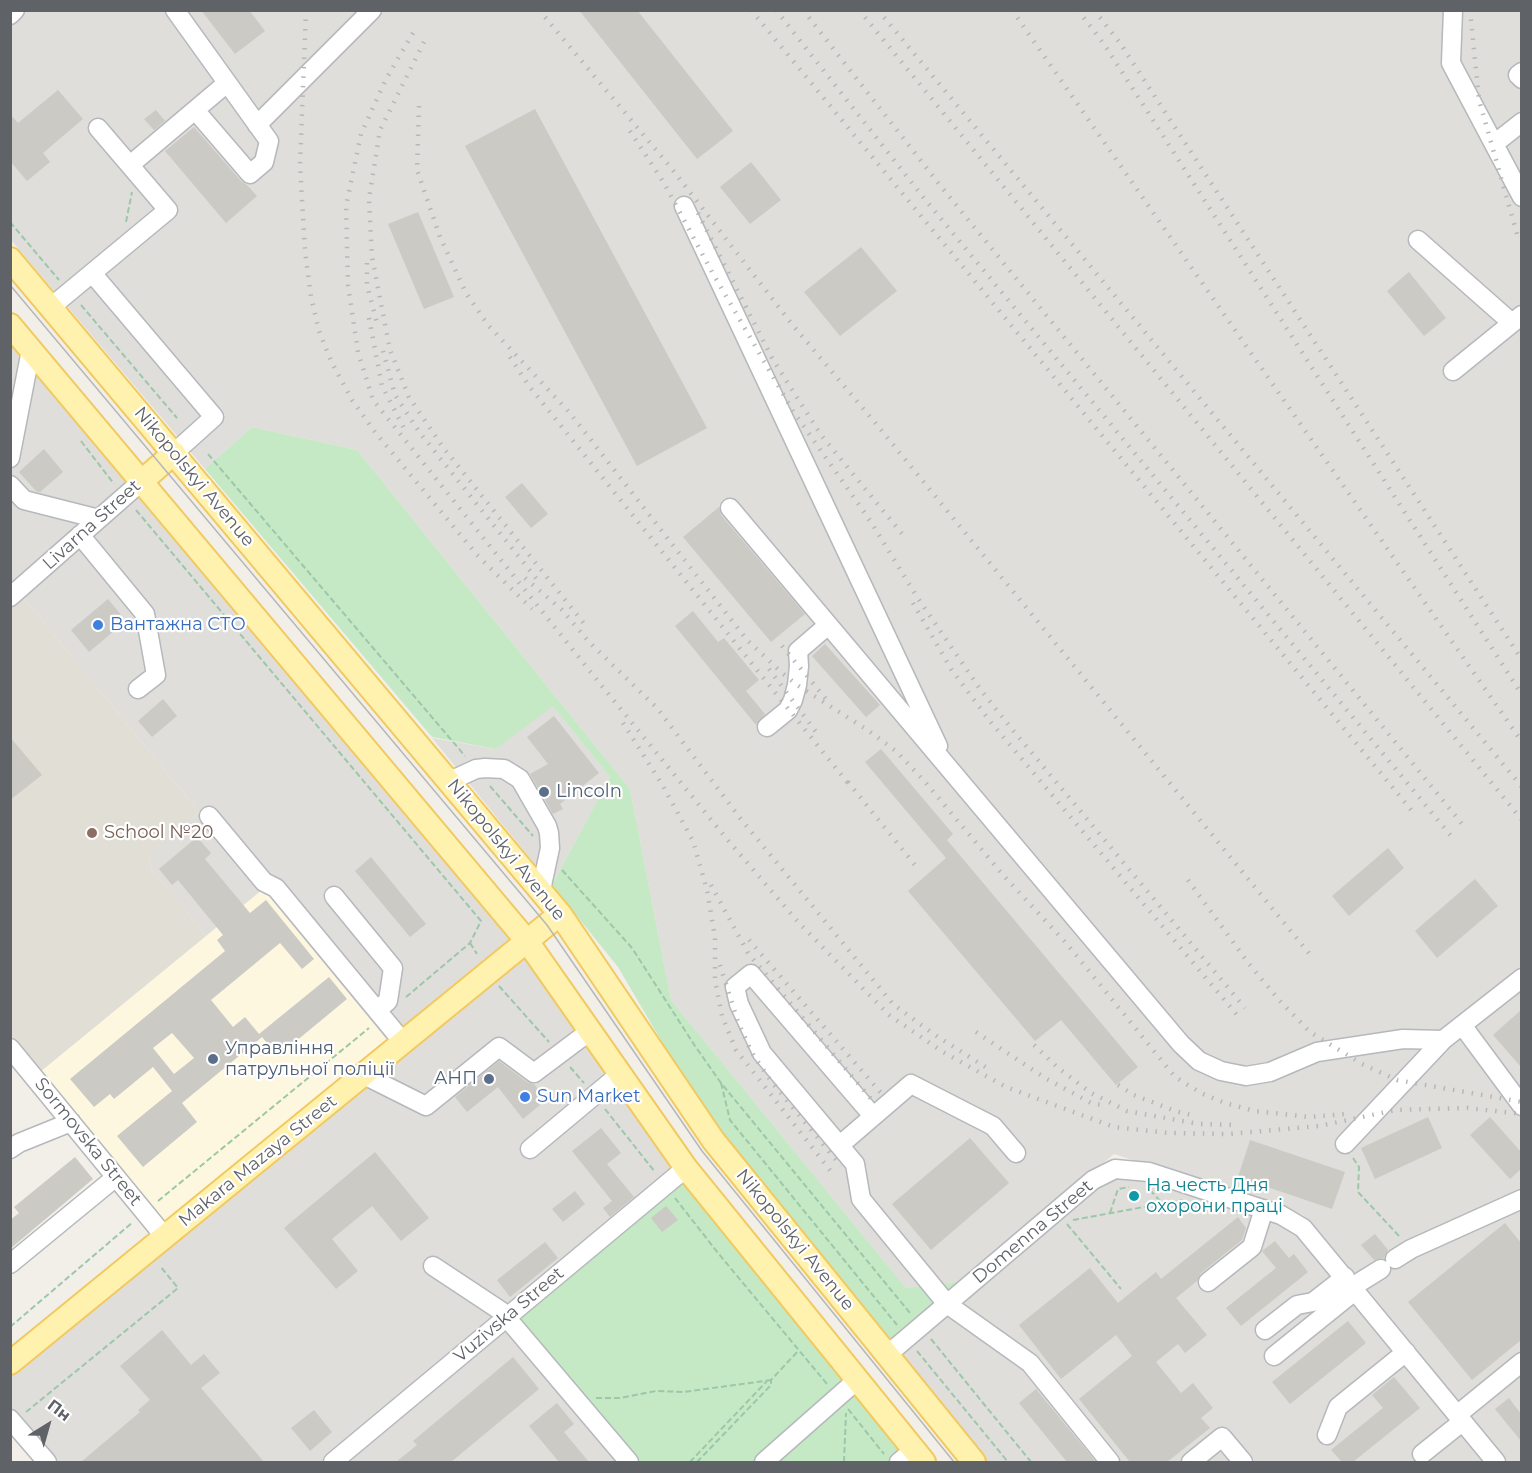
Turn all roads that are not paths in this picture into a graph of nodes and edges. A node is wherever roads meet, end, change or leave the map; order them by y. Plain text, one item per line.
1 (15, 10) edge
2 (175, 10) edge
3 (372, 10) edge
4 (1453, 10) edge
5 (10, 15) edge
6 (1521, 72) edge
7 (1521, 79) edge
8 (227, 83) junction
9 (195, 110) junction
10 (1521, 122) edge
11 (257, 125) junction
12 (98, 128) dead end
13 (1494, 144) junction
14 (133, 168) junction
15 (1521, 197) edge
16 (684, 206) dead end
17 (1418, 240) dead end
18 (10, 259) edge
19 (92, 273) junction
20 (51, 307) junction
21 (1517, 319) edge
22 (10, 325) edge
23 (31, 350) junction
24 (1453, 371) dead end
25 (174, 453) junction
26 (10, 458) edge
27 (142, 481) junction
28 (11, 487) edge
29 (730, 508) dead end
30 (99, 519) junction
31 (80, 535) junction
32 (10, 597) edge
33 (827, 626) junction
34 (138, 689) dead end
35 (767, 727) dead end
36 (949, 769) junction
37 (450, 781) junction
38 (210, 816) dead end
39 (541, 890) junction
40 (334, 896) dead end
41 (560, 914) junction
42 (527, 941) junction
43 (1521, 978) edge
44 (380, 1014) junction
45 (1462, 1025) junction
46 (590, 1031) junction
47 (1443, 1040) junction
48 (403, 1042) junction
49 (10, 1048) edge
50 (364, 1074) junction
51 (620, 1074) junction
52 (1521, 1106) edge
53 (873, 1116) junction
54 (71, 1122) junction
55 (1345, 1144) dead end
56 (840, 1145) junction
57 (10, 1149) edge
58 (530, 1149) dead end
59 (1016, 1153) dead end
60 (686, 1168) junction
61 (116, 1177) junction
62 (1521, 1199) edge
63 (1264, 1209) junction
64 (165, 1237) junction
65 (10, 1264) edge
66 (433, 1266) dead end
67 (1208, 1282) dead end
68 (1351, 1285) junction
69 (947, 1304) junction
70 (507, 1318) junction
71 (1265, 1330) dead end
72 (1406, 1352) junction
73 (887, 1355) junction
74 (1274, 1356) dead end
75 (1521, 1362) edge
76 (10, 1363) edge
77 (857, 1380) junction
78 (1460, 1418) junction
79 (12, 1421) edge
80 (1327, 1435) dead end
81 (1422, 1454) dead end
82 (905, 1457) edge
83 (47, 1462) edge
84 (333, 1462) edge
85 (629, 1462) edge
86 (764, 1462) edge
87 (974, 1462) edge
88 (1110, 1462) edge
89 (1191, 1462) edge
90 (1243, 1462) edge
91 (1496, 1462) edge

1 - 5 street
2 - 8 street
3 - 11 street
4 - 13 street
6 - 7 street
8 - 9 street
8 - 11 street
9 - 11 street
9 - 14 street
10 - 13 street
12 - 14 street
13 - 15 street
14 - 19 street
16 - 36 street
17 - 21 street
18 - 20 main road, Nikopolskyi Avenue
19 - 20 street
19 - 25 street
20 - 25 main road, Nikopolskyi Avenue
21 - 24 street
22 - 23 main road
23 - 26 street
23 - 27 main road
25 - 27 main road, Livarna Street
25 - 37 main road, Nikopolskyi Avenue
27 - 30 street, Livarna Street
27 - 42 main road
28 - 30 street
29 - 33 street
30 - 31 street, Livarna Street
31 - 32 street, Livarna Street
31 - 34 street
33 - 35 street
33 - 36 street
36 - 47 street
37 - 39 main road, Nikopolskyi Avenue
37 - 39 street
38 - 44 street
39 - 41 main road, Nikopolskyi Avenue
40 - 44 street
41 - 42 main road, Makara Mazaya Street
41 - 73 main road, Nikopolskyi Avenue
42 - 46 main road
42 - 48 main road, Makara Mazaya Street
43 - 45 street
44 - 48 street
45 - 47 street
45 - 52 street
46 - 50 street
46 - 51 main road
47 - 55 street
48 - 50 main road, Makara Mazaya Street
49 - 54 street, Sormovska Street
50 - 64 main road, Makara Mazaya Street
51 - 58 street
51 - 60 main road
53 - 56 street
53 - 56 street
53 - 59 street
54 - 57 street
54 - 61 street, Sormovska Street
56 - 69 street
60 - 70 street, Vuzivska Street
60 - 77 main road
61 - 64 street, Sormovska Street
61 - 65 street
62 - 68 street
63 - 67 street
63 - 68 street, Domenna Street
63 - 69 street, Domenna Street
64 - 76 main road, Makara Mazaya Street
66 - 70 street
68 - 71 street
68 - 72 street, Domenna Street
68 - 74 street
69 - 73 street, Domenna Street
69 - 88 street
70 - 84 street, Vuzivska Street
70 - 85 street
72 - 78 street, Domenna Street
72 - 80 street
73 - 77 main road, Domenna Street
73 - 87 main road, Nikopolskyi Avenue
75 - 78 street
77 - 82 main road
77 - 86 street, Domenna Street
78 - 81 street
78 - 91 street, Domenna Street
79 - 83 street
89 - 90 street

